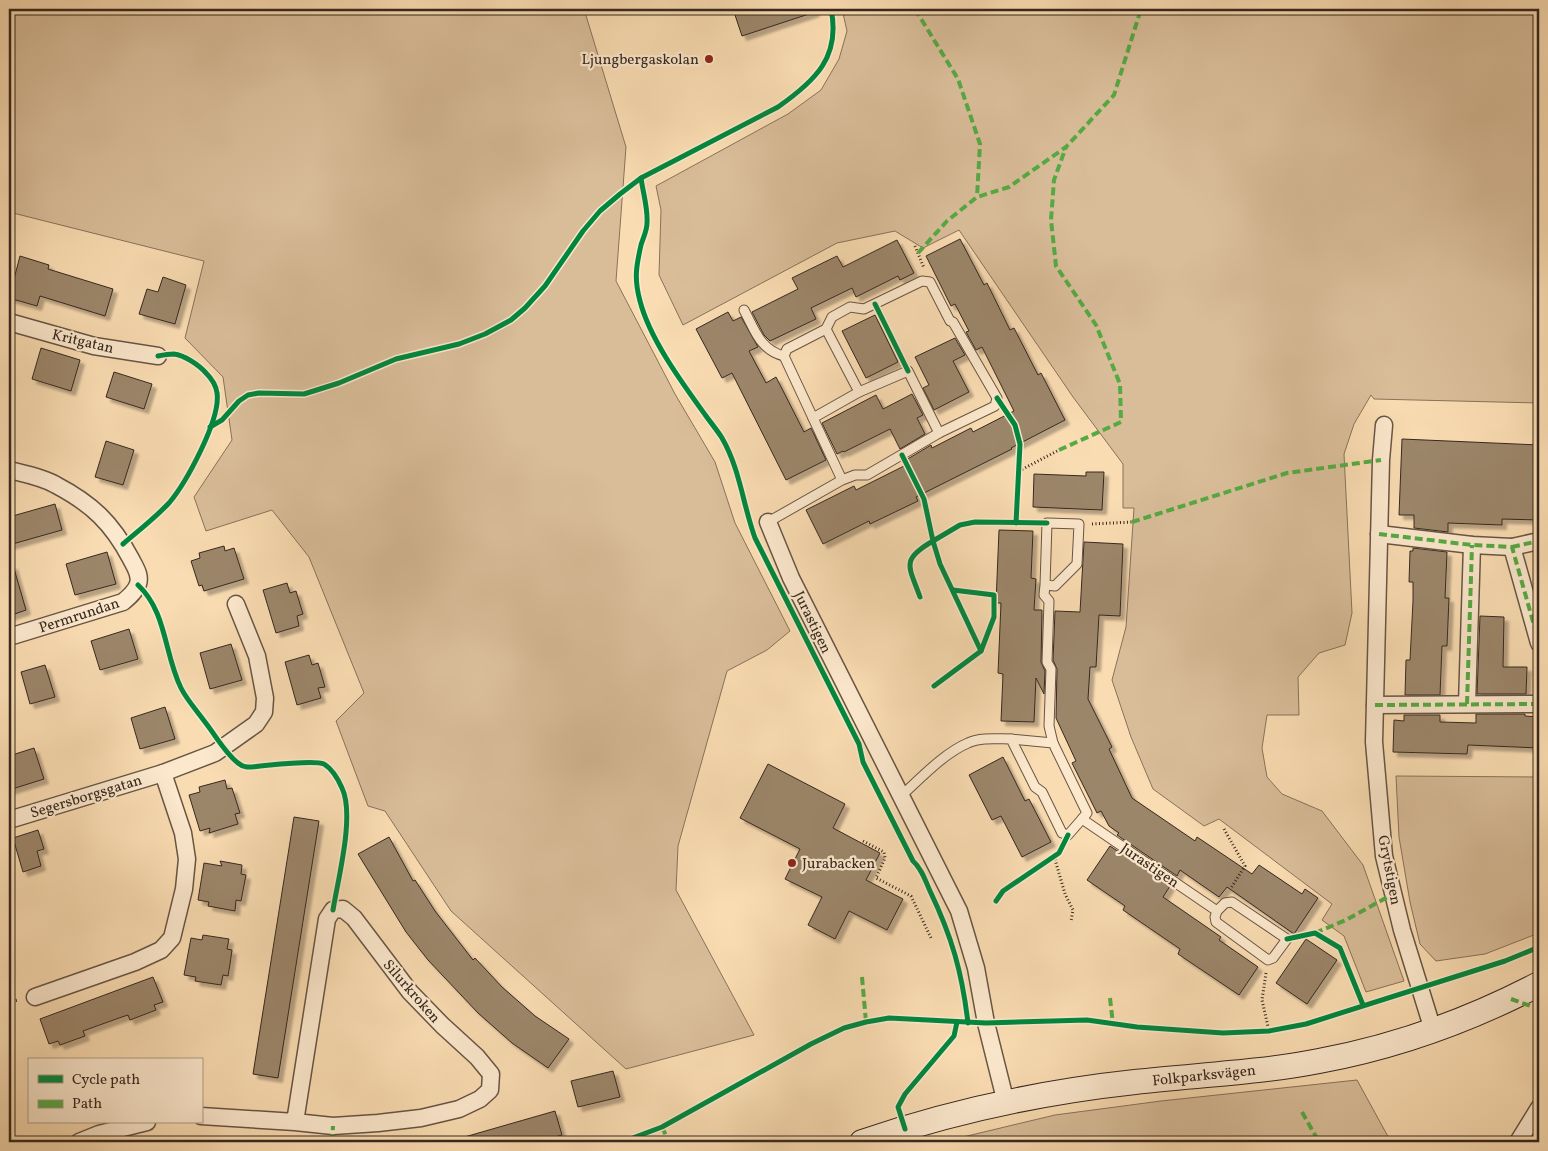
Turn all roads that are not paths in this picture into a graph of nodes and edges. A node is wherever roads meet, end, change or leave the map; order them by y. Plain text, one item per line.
1 (744, 310) dead end
2 (9, 322) edge
3 (826, 329) junction
4 (158, 356) dead end
5 (784, 356) junction
6 (859, 392) junction
7 (813, 418) junction
8 (1384, 425) dead end
9 (939, 433) junction
10 (9, 470) edge
11 (842, 480) junction
12 (768, 522) joint
13 (1379, 534) junction
14 (1539, 541) edge
15 (1472, 545) junction
16 (1512, 547) junction
17 (1045, 585) junction
18 (236, 604) dead end
19 (9, 637) edge
20 (1539, 643) edge
21 (1467, 704) junction
22 (1539, 704) edge
23 (1375, 705) junction
24 (1011, 740) junction
25 (1053, 743) junction
26 (163, 773) junction
27 (901, 796) junction
28 (1082, 819) junction
29 (9, 820) edge
30 (1217, 911) junction
31 (1539, 984) edge
32 (35, 997) dead end
33 (1432, 1030) junction
34 (1006, 1103) junction
35 (1539, 1108) edge
36 (202, 1116) edge
37 (295, 1122) junction
38 (139, 1124) edge
39 (870, 1141) edge
40 (79, 1142) edge
41 (1518, 1142) edge

1 - 5 lane
2 - 4 street, Kritgatan
3 - 5 lane
3 - 6 lane
3 - 9 lane, Jurastigen
5 - 7 lane
6 - 7 lane
6 - 9 lane
7 - 11 lane
8 - 13 street, Grytstigen
9 - 11 lane, Jurastigen
10 - 19 street, Permrundan
11 - 12 lane, Jurastigen
12 - 27 street, Jurastigen
13 - 15 street
13 - 23 street, Grytstigen
14 - 16 street
15 - 16 street
15 - 21 street
16 - 20 street
17 - 17 lane
17 - 25 lane
18 - 26 street, Segersborgsgatan
21 - 22 street
21 - 23 street
23 - 33 street, Grytstigen
24 - 25 lane
24 - 27 lane
24 - 28 lane
25 - 28 lane
26 - 29 street, Segersborgsgatan
26 - 32 street, Segersborgsgatan
27 - 34 street, Jurastigen
28 - 30 lane, Jurastigen
30 - 30 lane, Jurastigen
31 - 33 main road, Folkparksvägen
33 - 34 main road, Folkparksvägen
34 - 39 main road, Folkparksvägen
35 - 41 street
36 - 37 street, Silurkroken
37 - 37 street, Silurkroken
38 - 40 street

